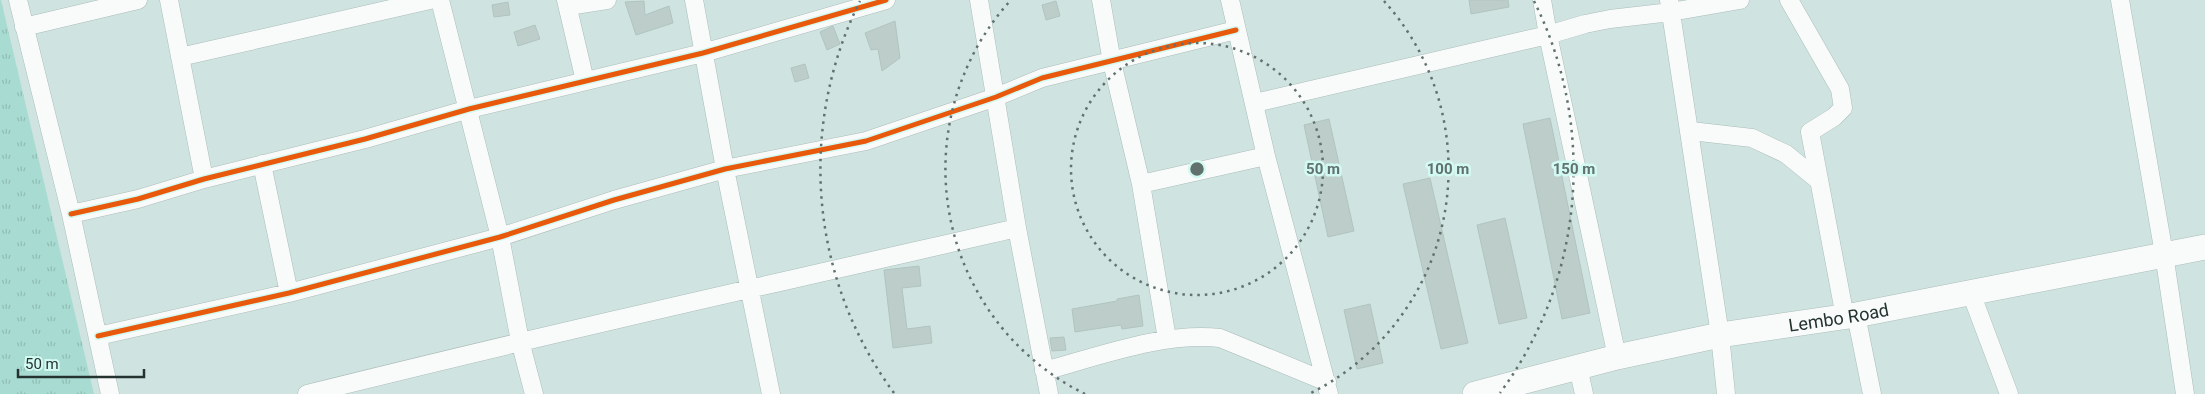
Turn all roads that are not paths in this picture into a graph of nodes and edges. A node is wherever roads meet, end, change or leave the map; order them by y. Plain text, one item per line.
1 (18, 0) edge
2 (138, 0) edge
3 (169, 0) edge
4 (430, 0) edge
5 (440, 0) edge
6 (607, 0) edge
7 (694, 0) edge
8 (886, 0) edge
9 (979, 0) edge
10 (1101, 0) edge
11 (1230, 0) edge
12 (1542, 0) edge
13 (1740, 0) edge
14 (1789, 0) edge
15 (2120, 0) edge
16 (567, 3) edge
17 (844, 6) edge
18 (1670, 6) edge
19 (24, 27) junction
20 (1236, 30) junction
21 (1548, 34) junction
22 (703, 53) junction
23 (180, 57) junction
24 (1112, 62) junction
25 (585, 81) junction
26 (996, 97) junction
27 (1255, 103) junction
28 (469, 109) junction
29 (1690, 131) junction
30 (1266, 156) junction
31 (262, 164) junction
32 (725, 169) junction
33 (204, 179) junction
34 (1818, 180) junction
35 (1141, 184) junction
36 (70, 214) junction
37 (1017, 228) junction
38 (500, 237) junction
39 (2205, 246) edge
40 (2164, 254) junction
41 (750, 289) junction
42 (289, 293) junction
43 (1971, 293) junction
44 (1850, 316) junction
45 (1720, 335) junction
46 (98, 336) junction
47 (1167, 339) junction
48 (520, 341) junction
49 (1617, 357) junction
50 (1578, 367) junction
51 (1044, 370) junction
52 (1328, 388) edge
53 (110, 394) edge
54 (307, 394) edge
55 (534, 394) edge
56 (771, 394) edge
57 (1049, 394) edge
58 (1475, 394) edge
59 (1584, 394) edge
60 (1726, 394) edge
61 (1872, 394) edge
62 (2009, 394) edge
63 (2185, 394) edge

1 - 19 street
2 - 19 street
3 - 23 street
4 - 23 street
5 - 28 street
6 - 16 street
7 - 22 street
8 - 17 street
9 - 26 street
10 - 24 street
11 - 20 street
12 - 21 street
13 - 18 street
14 - 34 street
15 - 40 street
16 - 25 street
17 - 22 street
18 - 21 street
18 - 29 street
19 - 36 street
20 - 24 street
20 - 27 street
21 - 27 street
21 - 49 street
22 - 25 street
22 - 32 street
23 - 33 street
24 - 26 street
24 - 35 street
25 - 28 street
26 - 32 street
26 - 37 street
27 - 30 street
28 - 31 street
28 - 38 street
29 - 34 street
29 - 45 street
30 - 35 street
30 - 52 street
31 - 33 street
31 - 42 street
32 - 38 street
32 - 41 street
33 - 36 street
34 - 44 street
35 - 47 street
36 - 46 street
37 - 41 street
37 - 51 street
38 - 42 street
38 - 48 street
39 - 40 street, Lembo Road
40 - 43 street, Lembo Road
40 - 63 street
41 - 48 street
41 - 56 street
42 - 46 street
43 - 44 street, Lembo Road
43 - 62 street
44 - 45 street, Lembo Road
44 - 61 street
45 - 49 street, Lembo Road
45 - 60 street
46 - 53 street
47 - 51 street
47 - 52 street
48 - 54 street
48 - 55 street
49 - 50 street, Lembo Road
50 - 58 street, Lembo Road
50 - 59 street
51 - 57 street

